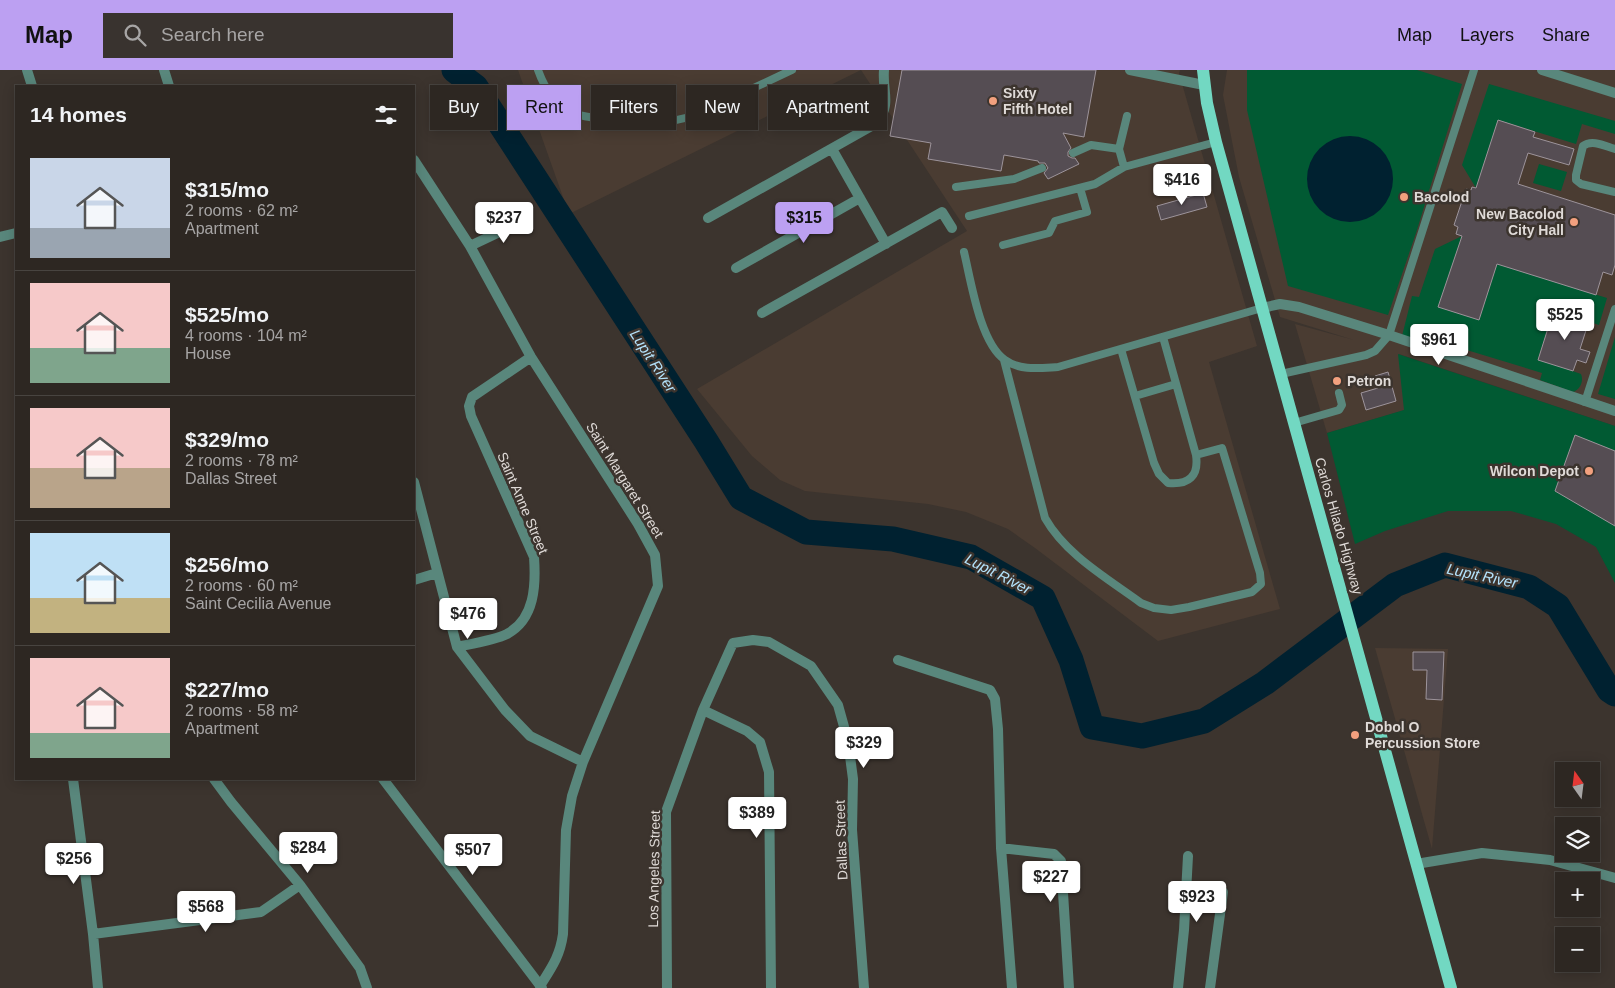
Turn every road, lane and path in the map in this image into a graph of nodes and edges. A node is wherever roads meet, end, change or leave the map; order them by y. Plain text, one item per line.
1 (27, 70) edge
2 (164, 70) edge
3 (538, 70) edge
4 (792, 70) edge
5 (884, 70) edge
6 (1130, 70) edge
7 (1204, 70) edge
8 (1474, 70) edge
9 (1542, 70) edge
10 (1562, 73) edge
11 (32, 85) edge
12 (169, 85) edge
13 (1204, 85) junction
14 (1615, 93) edge
15 (1127, 116) dead end
16 (1216, 142) junction
17 (832, 149) junction
18 (1119, 149) junction
19 (1615, 150) edge
20 (1073, 153) dead end
21 (415, 162) edge
22 (1124, 167) junction
23 (1042, 168) dead end
24 (956, 187) dead end
25 (1080, 188) junction
26 (1615, 192) edge
27 (860, 198) junction
28 (969, 216) dead end
29 (708, 218) dead end
30 (527, 219) dead end
31 (952, 228) dead end
32 (15, 233) edge
33 (0, 237) edge
34 (886, 244) junction
35 (1002, 245) dead end
36 (470, 246) junction
37 (964, 252) dead end
38 (736, 268) dead end
39 (1262, 308) junction
40 (1615, 310) edge
41 (762, 313) dead end
42 (1388, 335) junction
43 (1162, 337) junction
44 (1122, 349) junction
45 (531, 357) junction
46 (1004, 360) junction
47 (1280, 374) junction
48 (1176, 384) junction
49 (1340, 393) dead end
50 (1135, 396) junction
51 (1585, 402) junction
52 (1615, 412) edge
53 (1294, 422) junction
54 (1196, 455) junction
55 (415, 486) edge
56 (437, 573) junction
57 (415, 580) edge
58 (733, 643) joint
59 (457, 647) junction
60 (898, 660) dead end
61 (703, 710) junction
62 (583, 762) junction
63 (73, 780) edge
64 (215, 780) edge
65 (384, 780) edge
66 (1001, 848) junction
67 (1188, 856) dead end
68 (1416, 864) junction
69 (1615, 878) edge
70 (300, 885) junction
71 (1223, 892) dead end
72 (93, 934) junction
73 (541, 987) edge
74 (98, 988) edge
75 (367, 988) edge
76 (666, 988) edge
77 (770, 988) edge
78 (864, 988) edge
79 (1012, 988) edge
80 (1069, 988) edge
81 (1178, 988) edge
82 (1210, 988) edge
83 (1451, 988) edge

1 - 11 street
2 - 12 street
3 - 4 lane
5 - 17 street
6 - 13 street
7 - 13 main road, Carlos Hilado Highway
8 - 42 lane
9 - 10 street
10 - 14 street
13 - 16 main road, Carlos Hilado Highway
15 - 18 lane
16 - 22 lane
16 - 39 main road, Carlos Hilado Highway
17 - 27 street
17 - 29 street
18 - 20 lane
18 - 22 lane
19 - 26 lane
21 - 36 street, Saint Margaret Street
22 - 25 lane
23 - 24 lane
25 - 28 lane
25 - 35 lane
27 - 34 street
27 - 38 street
30 - 36 street
31 - 34 street
32 - 33 street
34 - 41 street
36 - 45 street, Saint Margaret Street
37 - 46 lane
39 - 42 street
39 - 43 lane
39 - 47 main road, Carlos Hilado Highway
40 - 51 lane
42 - 47 lane
42 - 51 street
43 - 44 lane
43 - 48 lane
44 - 46 lane
44 - 50 lane
45 - 59 street, Saint Anne Street
45 - 62 street, Saint Margaret Street
46 - 54 lane
47 - 53 main road, Carlos Hilado Highway
48 - 50 lane
48 - 54 lane
49 - 53 lane
50 - 54 lane
51 - 52 street
53 - 68 main road, Carlos Hilado Highway
55 - 56 street
56 - 57 street
56 - 59 street
58 - 61 street, Los Angeles Street
58 - 78 street, Dallas Street
59 - 62 street
60 - 66 street
61 - 76 street, Los Angeles Street
61 - 77 street
62 - 73 street, Saint Margaret Street
63 - 72 street
64 - 70 street
65 - 73 street
66 - 79 street
66 - 80 street
67 - 81 street
68 - 69 street
68 - 83 main road, Carlos Hilado Highway
70 - 72 street
70 - 75 street
71 - 82 street
72 - 74 street

